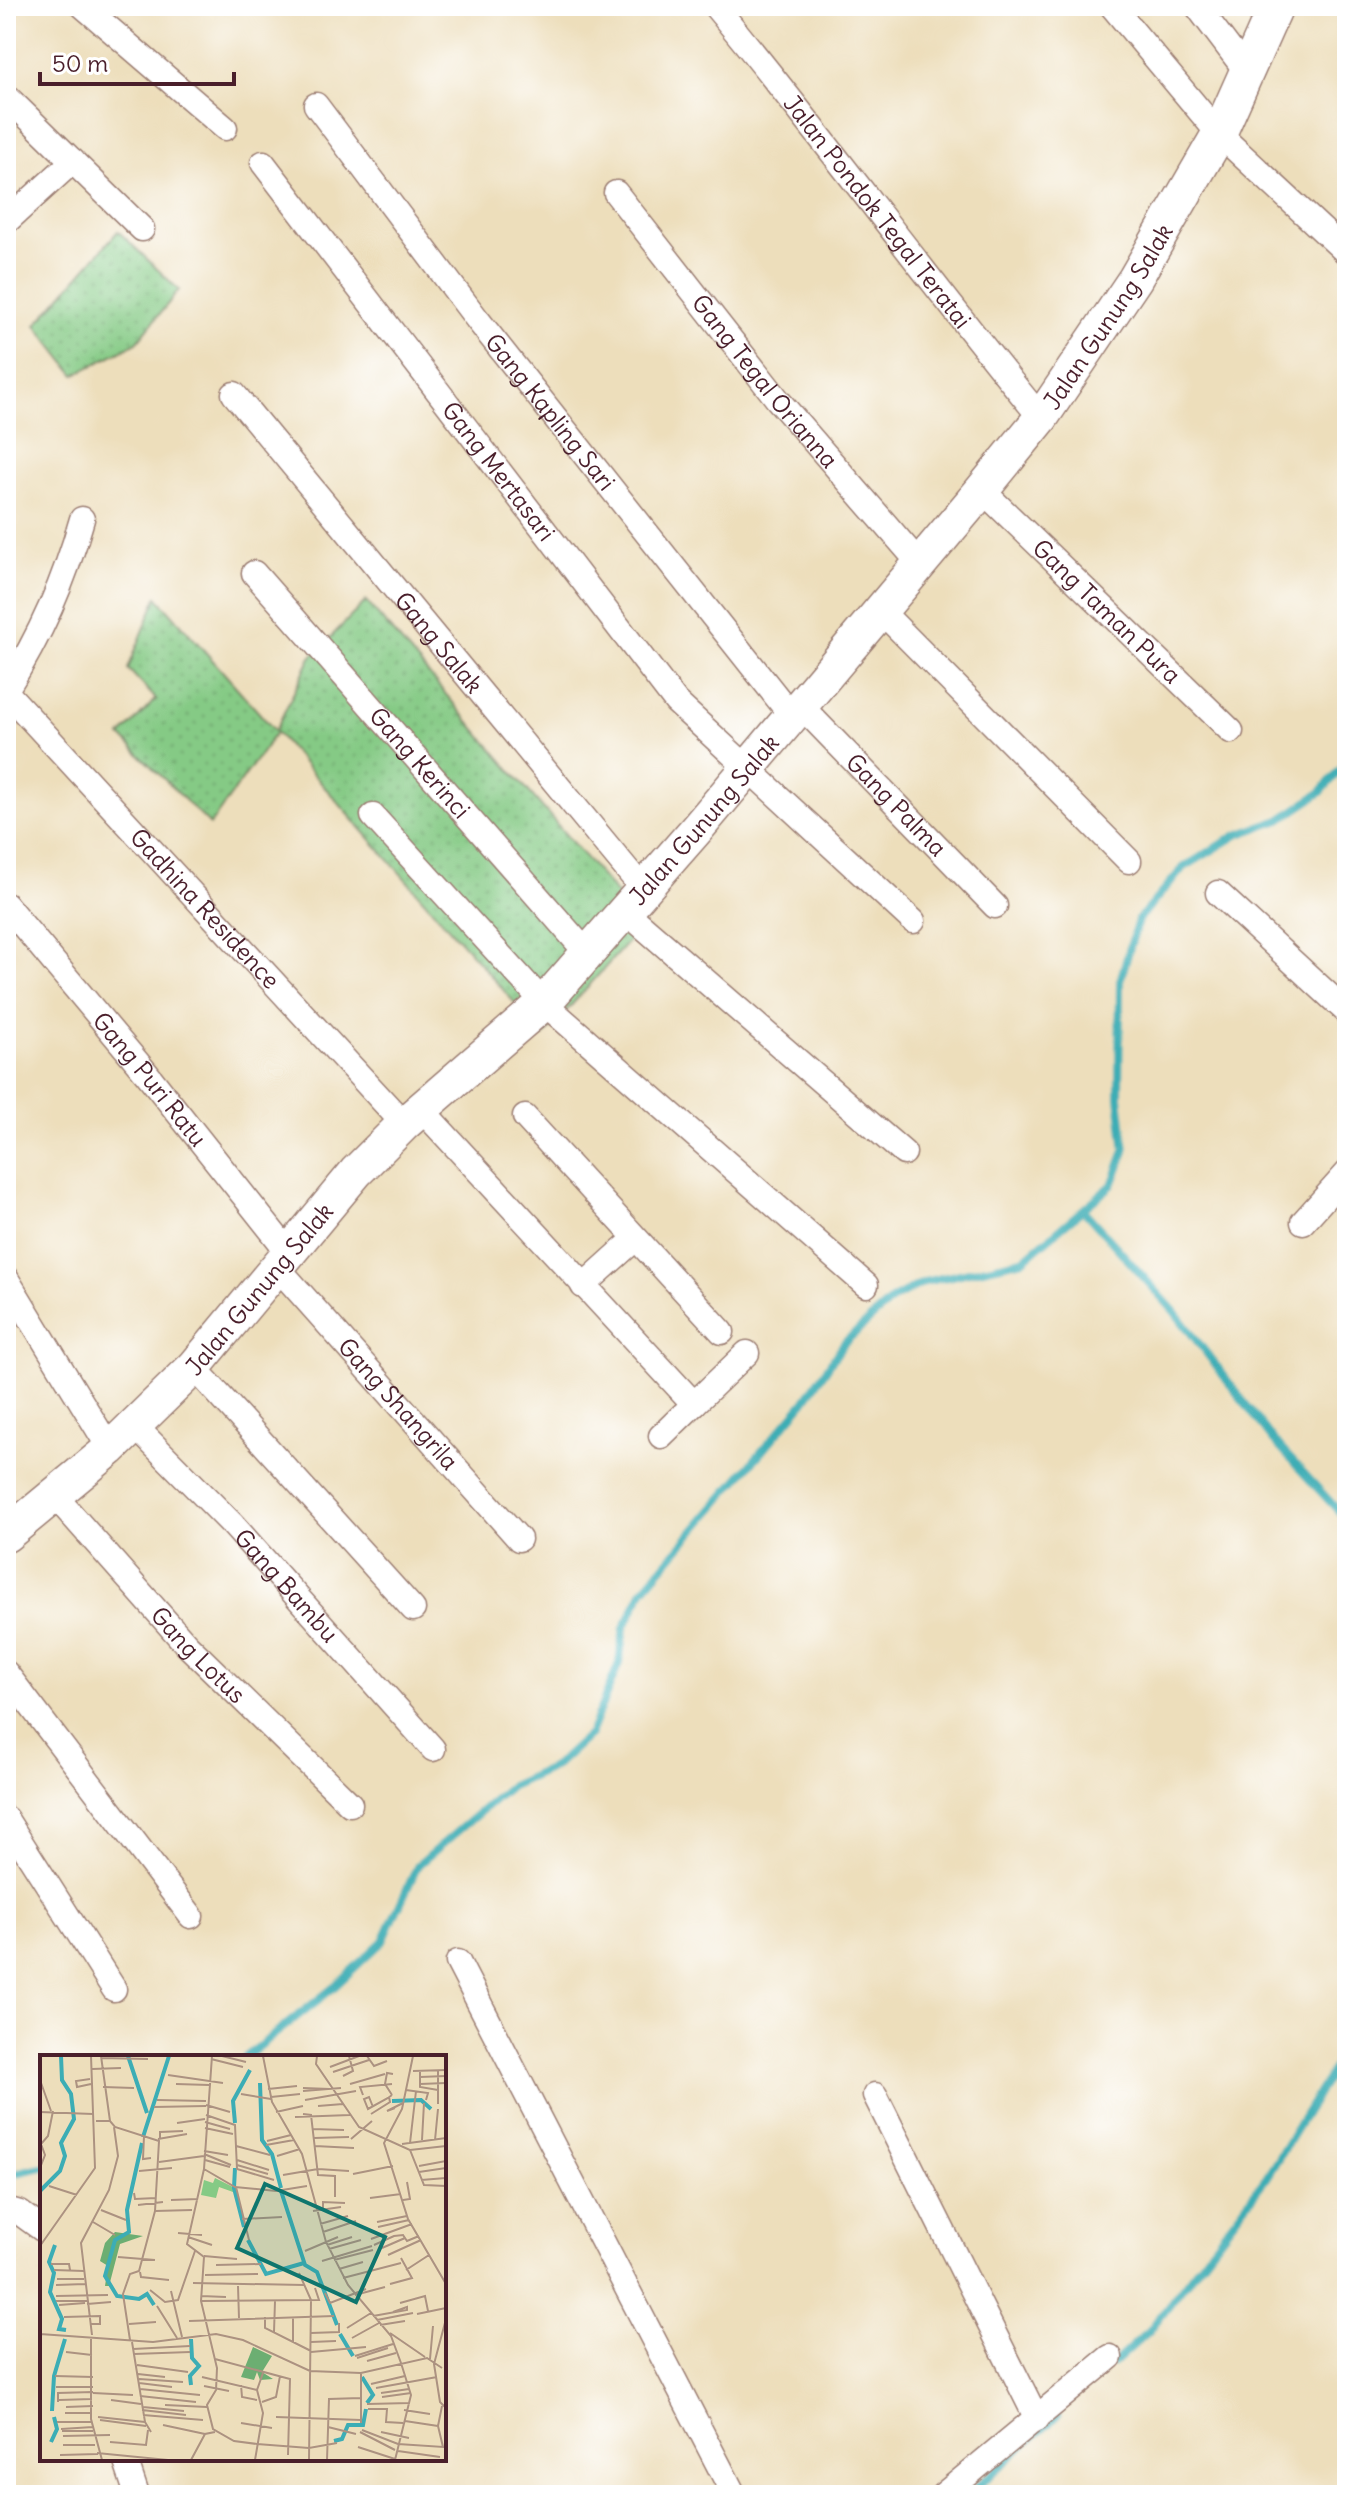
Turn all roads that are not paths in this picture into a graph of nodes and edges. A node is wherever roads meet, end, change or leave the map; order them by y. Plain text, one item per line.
1 (83, 6) edge
2 (715, 6) edge
3 (1112, 6) edge
4 (1197, 6) edge
5 (1276, 6) edge
6 (1247, 72) junction
7 (6, 96) edge
8 (316, 105) dead end
9 (225, 128) dead end
10 (1219, 134) junction
11 (73, 161) junction
12 (263, 163) dead end
13 (616, 193) dead end
14 (6, 222) edge
15 (142, 229) dead end
16 (1347, 253) edge
17 (234, 394) dead end
18 (1041, 418) junction
19 (982, 490) junction
20 (82, 519) dead end
21 (920, 564) junction
22 (254, 573) dead end
23 (880, 610) junction
24 (6, 691) edge
25 (795, 709) junction
26 (1231, 731) dead end
27 (745, 769) junction
28 (373, 816) dead end
29 (1129, 861) dead end
30 (1218, 893) dead end
31 (634, 900) junction
32 (6, 905) edge
33 (995, 906) dead end
34 (913, 921) dead end
35 (587, 953) junction
36 (544, 1003) junction
37 (1347, 1012) edge
38 (413, 1117) junction
39 (525, 1117) dead end
40 (904, 1153) dead end
41 (1347, 1173) edge
42 (1303, 1222) dead end
43 (635, 1239) junction
44 (284, 1262) junction
45 (866, 1285) dead end
46 (583, 1286) junction
47 (10, 1293) edge
48 (722, 1332) dead end
49 (747, 1353) dead end
50 (194, 1367) junction
51 (694, 1404) junction
52 (135, 1426) junction
53 (661, 1436) dead end
54 (110, 1449) junction
55 (55, 1496) junction
56 (6, 1535) edge
57 (519, 1539) dead end
58 (413, 1609) dead end
59 (6, 1673) edge
60 (433, 1749) dead end
61 (350, 1804) dead end
62 (6, 1819) edge
63 (191, 1916) dead end
64 (458, 1962) dead end
65 (114, 1989) dead end
66 (875, 2095) dead end
67 (6, 2209) edge
68 (40, 2228) edge
69 (1110, 2357) dead end
70 (1037, 2419) junction
71 (126, 2461) edge
72 (137, 2495) edge
73 (734, 2495) edge
74 (943, 2495) edge

1 - 9 street
2 - 18 street, Jalan Pondok Tegal Teratai
3 - 10 street
4 - 6 street
5 - 6 street, Jalan Gunung Salak
6 - 10 street, Jalan Gunung Salak
7 - 11 street
8 - 25 street, Gang Kapling Sari
10 - 16 street
10 - 18 street, Jalan Gunung Salak
11 - 14 street
11 - 15 street
12 - 27 street, Gang Mertasari
13 - 21 street, Gang Tegal Orianna
17 - 31 street, Gang Salak
18 - 19 street, Jalan Gunung Salak
19 - 21 street, Jalan Gunung Salak
19 - 26 street, Gang Taman Pura
20 - 24 street
21 - 23 street, Jalan Gunung Salak
22 - 35 street, Gang Kerinci
23 - 25 street, Jalan Gunung Salak
23 - 29 street
24 - 38 street, Gadhina Residence
25 - 27 street, Jalan Gunung Salak
25 - 33 street, Gang Palma
27 - 31 street, Jalan Gunung Salak
27 - 34 street, Gang Mertasari
28 - 36 street
30 - 37 street
31 - 35 street, Jalan Gunung Salak
31 - 40 street
32 - 44 street, Gang Puri Ratu
35 - 36 street, Jalan Gunung Salak
36 - 38 street, Jalan Gunung Salak
36 - 45 street
38 - 44 street, Jalan Gunung Salak
38 - 46 street, Gadhina Residence
39 - 43 street
41 - 42 street
43 - 46 street
43 - 48 street
44 - 50 street, Jalan Gunung Salak
44 - 57 street, Gang Shangrila
46 - 51 street, Gadhina Residence
47 - 54 street
49 - 51 street
50 - 52 street, Jalan Gunung Salak
50 - 58 street
51 - 53 street
52 - 54 street, Jalan Gunung Salak
52 - 60 street, Gang Bambu
54 - 55 street, Jalan Gunung Salak
55 - 56 street, Jalan Gunung Salak
55 - 61 street, Gang Lotus
59 - 63 street
62 - 65 street
64 - 73 street
66 - 70 street
67 - 68 street
69 - 70 street
70 - 74 street
71 - 72 street

